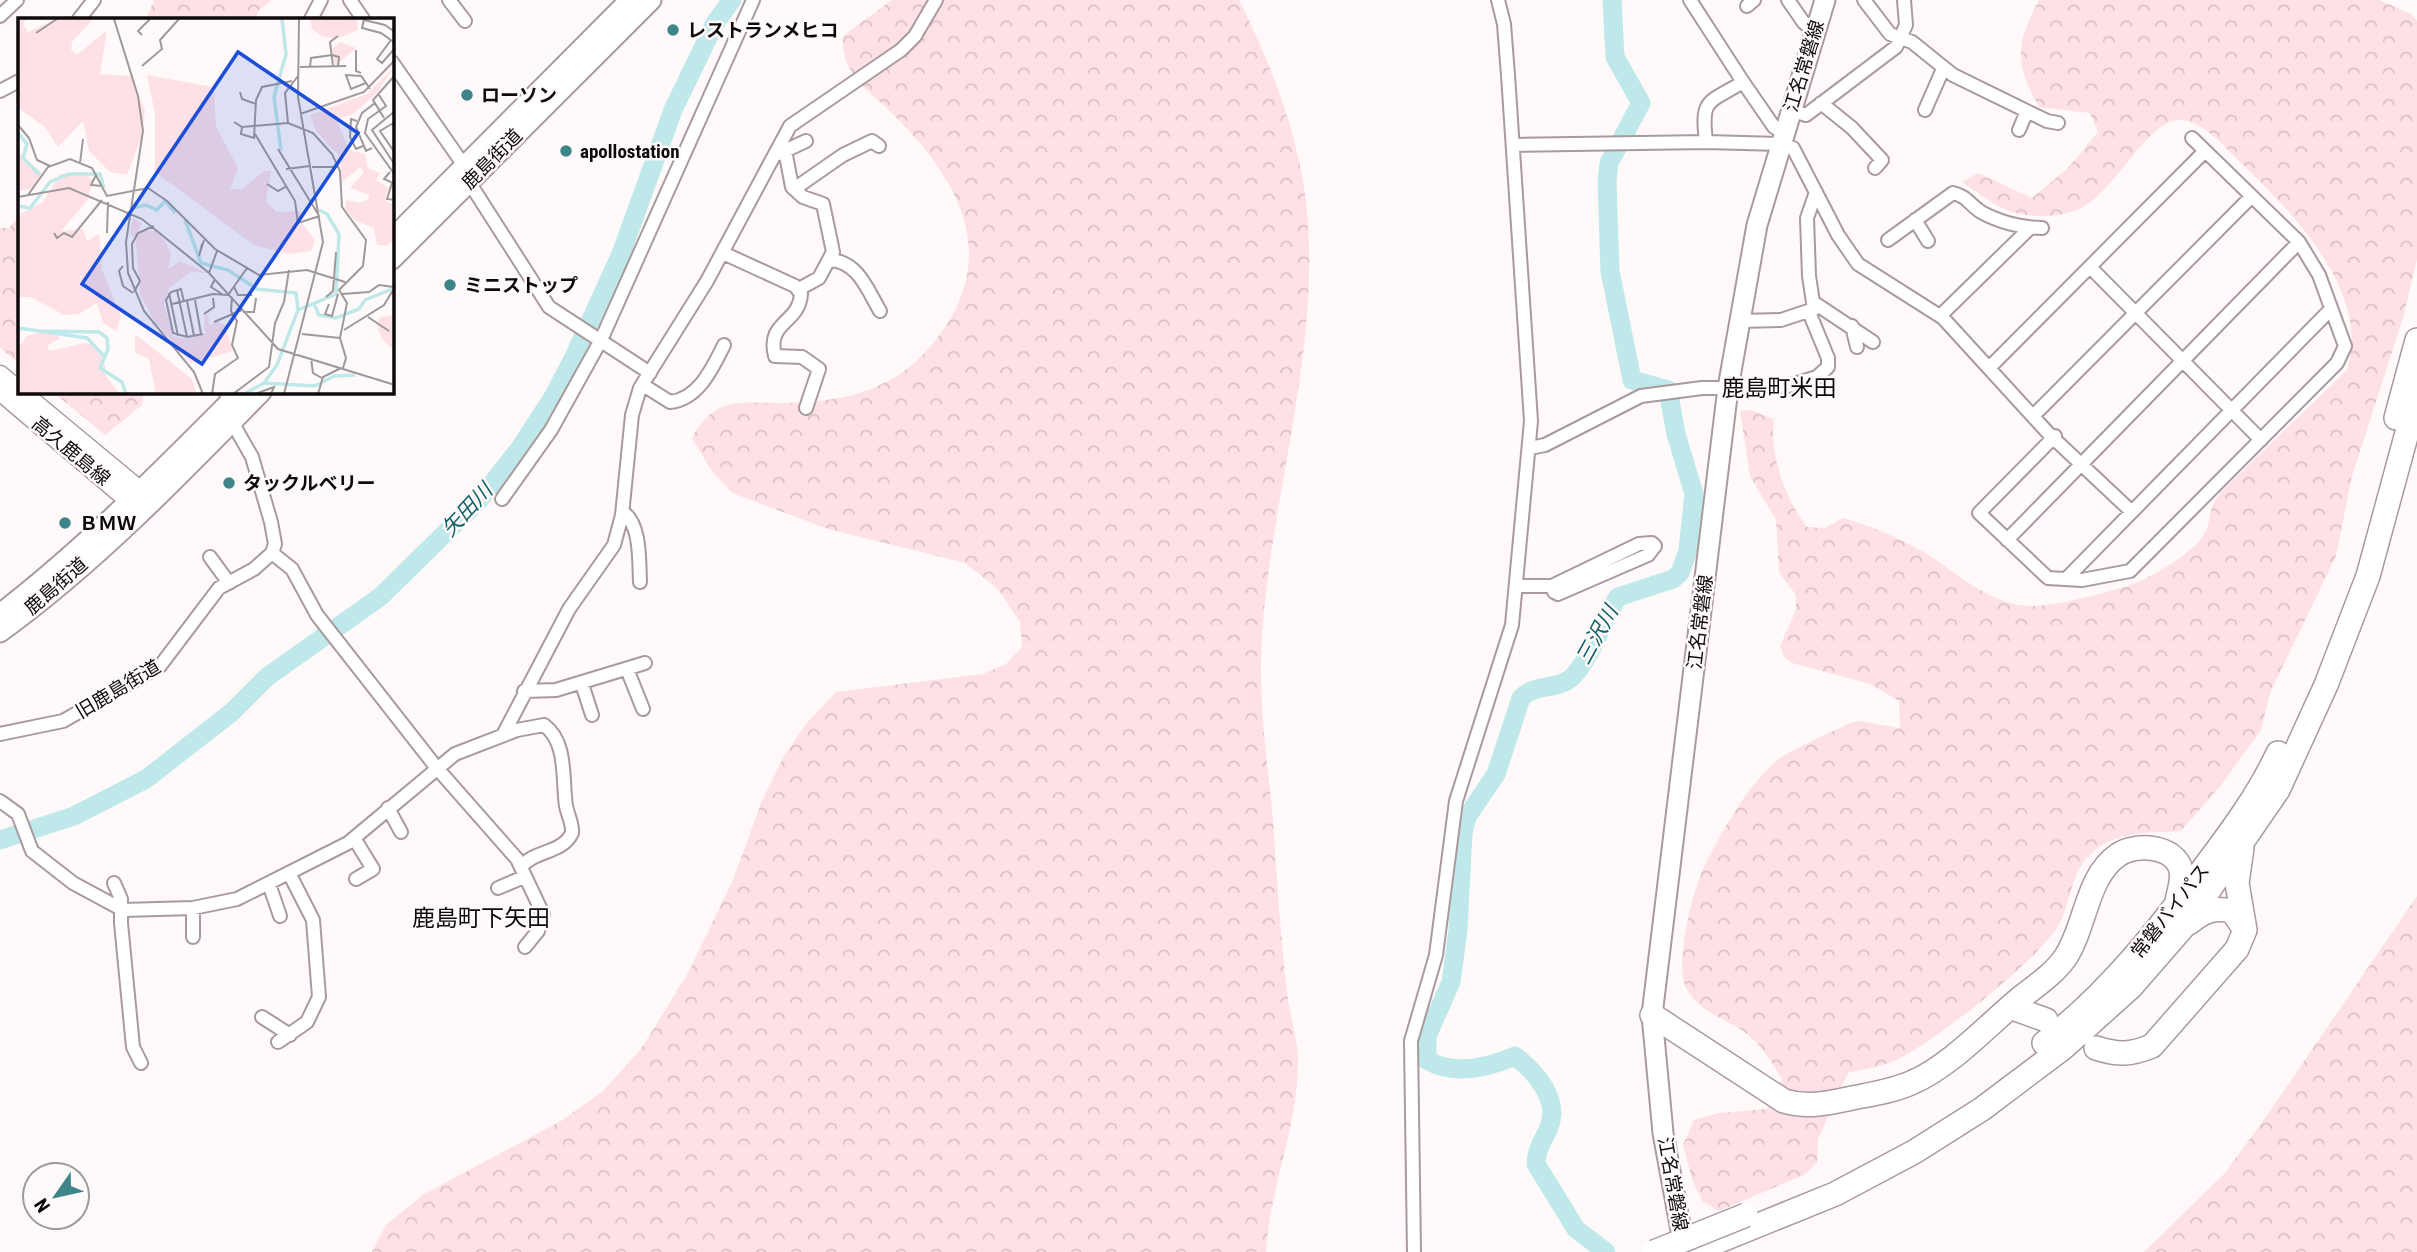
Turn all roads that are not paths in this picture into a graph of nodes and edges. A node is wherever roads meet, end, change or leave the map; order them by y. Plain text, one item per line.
1 (17, 0) edge
2 (94, 0) edge
3 (321, 0) edge
4 (350, 0) edge
5 (449, 0) edge
6 (630, 0) edge
7 (651, 0) edge
8 (753, 0) edge
9 (936, 0) edge
10 (1498, 0) edge
11 (1690, 0) edge
12 (1788, 0) edge
13 (1825, 0) edge
14 (1864, 0) edge
15 (1904, 0) edge
16 (0, 16) edge
17 (80, 18) edge
18 (312, 18) edge
19 (362, 18) edge
20 (465, 21) dead end
21 (1815, 31) junction
22 (1901, 37) junction
23 (394, 65) edge
24 (1943, 69) junction
25 (18, 82) edge
26 (1743, 82) junction
27 (0, 91) edge
28 (1821, 103) junction
29 (1790, 110) junction
30 (1924, 110) dead end
31 (2027, 111) junction
32 (2058, 122) dead end
33 (2018, 130) dead end
34 (1782, 138) junction
35 (2192, 138) dead end
36 (806, 141) dead end
37 (1706, 142) junction
38 (1513, 145) junction
39 (879, 146) dead end
40 (2205, 151) junction
41 (780, 153) junction
42 (1875, 168) dead end
43 (467, 174) junction
44 (794, 189) junction
45 (1816, 192) junction
46 (2251, 197) junction
47 (1915, 220) junction
48 (394, 237) edge
49 (1888, 240) dead end
50 (1928, 241) dead end
51 (2298, 243) junction
52 (723, 253) junction
53 (394, 257) edge
54 (829, 260) junction
55 (2090, 267) junction
56 (799, 289) junction
57 (1812, 308) junction
58 (2331, 309) junction
59 (880, 311) dead end
60 (2136, 313) junction
61 (1940, 316) junction
62 (1740, 321) junction
63 (1852, 326) junction
64 (601, 340) junction
65 (2417, 340) edge
66 (1872, 342) dead end
67 (724, 345) dead end
68 (1857, 347) dead end
69 (2183, 361) junction
70 (1989, 368) junction
71 (650, 373) junction
72 (0, 375) edge
73 (643, 385) junction
74 (1785, 387) dead end
75 (1728, 388) junction
76 (18, 389) edge
77 (0, 391) edge
78 (23, 394) edge
79 (255, 394) edge
80 (2417, 396) edge
81 (231, 402) edge
82 (806, 408) dead end
83 (2232, 410) junction
84 (2033, 416) junction
85 (2055, 436) junction
86 (2261, 440) junction
87 (1530, 448) junction
88 (2082, 463) junction
89 (502, 499) dead end
90 (140, 501) junction
91 (623, 512) junction
92 (2132, 512) junction
93 (2007, 540) junction
94 (272, 553) junction
95 (210, 557) dead end
96 (2066, 579) junction
97 (640, 582) dead end
98 (229, 583) junction
99 (1516, 586) junction
100 (1552, 586) junction
101 (0, 614) edge
102 (0, 632) edge
103 (645, 663) dead end
104 (627, 669) junction
105 (582, 684) junction
106 (524, 691) junction
107 (643, 709) dead end
108 (593, 715) dead end
109 (0, 734) edge
110 (503, 735) junction
111 (436, 767) junction
112 (0, 801) edge
113 (388, 808) junction
114 (401, 832) dead end
115 (354, 838) junction
116 (2235, 841) junction
117 (2172, 856) junction
118 (522, 872) junction
119 (289, 873) junction
120 (356, 879) dead end
121 (114, 883) dead end
122 (269, 884) junction
123 (498, 888) dead end
124 (193, 908) junction
125 (122, 910) junction
126 (280, 916) dead end
127 (2180, 917) junction
128 (2245, 930) junction
129 (193, 937) dead end
130 (526, 947) dead end
131 (2011, 1007) junction
132 (1652, 1015) junction
133 (262, 1017) dead end
134 (2046, 1020) dead end
135 (290, 1035) junction
136 (278, 1042) dead end
137 (2096, 1048) dead end
138 (141, 1063) dead end
139 (1748, 1221) junction
140 (1414, 1252) edge
141 (1654, 1252) edge
142 (1685, 1252) edge
143 (1692, 1252) edge

1 - 16 street
2 - 17 street
3 - 18 street
4 - 19 street
5 - 20 street
6 - 43 main road
7 - 43 main road, 鹿島街道
8 - 64 street
9 - 41 street
10 - 38 street
11 - 26 street
12 - 21 street
13 - 21 main road, 江名常磐線
14 - 22 street
15 - 22 street
21 - 29 main road, 江名常磐線
22 - 24 street
22 - 28 street
23 - 43 street
24 - 30 street
24 - 31 street
25 - 27 street
26 - 34 street
26 - 37 street
28 - 29 street
28 - 42 street
29 - 34 main road, 江名常磐線
31 - 32 street
31 - 33 street
34 - 37 street
34 - 45 street
34 - 62 main road, 江名常磐線
35 - 40 street
36 - 41 street
37 - 38 street
38 - 87 street
39 - 44 street
40 - 46 street
40 - 55 street
41 - 44 street
41 - 52 street
43 - 48 main road
43 - 53 main road, 鹿島街道
43 - 64 street
44 - 54 street
45 - 57 street
45 - 61 street
46 - 51 street
46 - 60 street
47 - 49 street
47 - 50 street
47 - 61 street
51 - 58 street
51 - 69 street
52 - 56 street
52 - 71 street
54 - 56 street
54 - 59 street
55 - 60 street
55 - 70 street
56 - 82 street
57 - 62 street
57 - 63 street
57 - 74 street
58 - 83 street
58 - 86 street
60 - 69 street
60 - 84 street
61 - 70 street
62 - 75 main road, 江名常磐線
63 - 66 street
63 - 68 street
64 - 71 street
64 - 89 street
65 - 116 highway, 常磐バイパス
67 - 73 street
69 - 83 street
69 - 88 street
70 - 84 street
71 - 73 street
72 - 76 main road, 高久鹿島線
73 - 91 street
75 - 87 street
75 - 132 main road, 江名常磐線
77 - 90 main road, 高久鹿島線
78 - 90 main road, 高久鹿島線
79 - 81 main road
80 - 116 highway, 常磐バイパス
81 - 90 main road
81 - 94 street
83 - 86 street
83 - 92 street
84 - 85 street
85 - 88 street
85 - 93 street
86 - 96 street
87 - 99 street
88 - 92 street
88 - 93 street
90 - 101 main road
90 - 102 main road, 鹿島街道
91 - 97 street
91 - 106 street
92 - 96 street
93 - 96 street
94 - 98 street, 旧鹿島街道
94 - 111 street
95 - 98 street
98 - 109 street, 旧鹿島街道
99 - 100 street
99 - 140 street
100 - 100 street
103 - 104 street
104 - 105 street
104 - 107 street
105 - 106 street
105 - 108 street
106 - 110 street
110 - 111 street
110 - 118 street
111 - 113 street
111 - 118 street
112 - 125 street
113 - 114 street
113 - 115 street
115 - 119 street
115 - 120 street
116 - 117 highway
116 - 127 highway, 常磐バイパス
116 - 128 highway
117 - 127 highway
117 - 131 highway
118 - 123 street
118 - 130 street
119 - 122 street
119 - 135 street
121 - 125 street
122 - 124 street
122 - 126 street
124 - 125 street
124 - 129 street
125 - 138 street
127 - 128 highway
127 - 139 highway, 常磐バイパス
128 - 137 highway
131 - 132 highway
131 - 134 highway
132 - 142 main road, 江名常磐線
133 - 135 street
135 - 136 street
139 - 141 highway, 常磐バイパス, bridge
139 - 143 highway, 常磐バイパス

